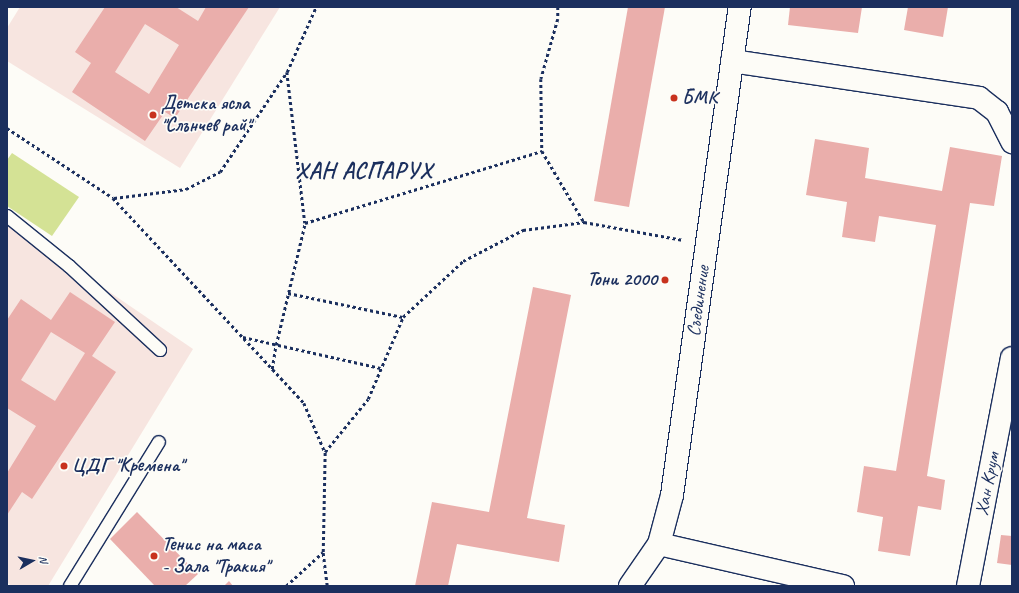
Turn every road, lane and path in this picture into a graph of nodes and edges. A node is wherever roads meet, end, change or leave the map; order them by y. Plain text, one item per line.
1 (316, 7) edge
2 (558, 7) edge
3 (740, 7) edge
4 (732, 61) junction
5 (287, 72) junction
6 (7, 128) edge
7 (1012, 142) edge
8 (542, 151) junction
9 (114, 198) junction
10 (7, 216) edge
11 (584, 222) junction
12 (305, 223) junction
13 (707, 244) junction
14 (288, 293) junction
15 (403, 317) junction
16 (243, 337) junction
17 (276, 344) junction
18 (160, 350) dead end
19 (1012, 358) edge
20 (272, 368) junction
21 (382, 368) junction
22 (159, 442) dead end
23 (325, 452) junction
24 (659, 544) junction
25 (323, 552) junction
26 (70, 586) edge
27 (286, 586) edge
28 (328, 586) edge
29 (630, 586) edge
30 (843, 586) edge
31 (968, 586) edge

1 - 5 path
2 - 8 path
3 - 4 street, Съединение
4 - 7 street
4 - 13 street, Съединение
5 - 9 path
5 - 12 path
6 - 9 path
8 - 11 path
8 - 12 path
9 - 16 path
10 - 18 lane
11 - 13 path
11 - 15 path
12 - 14 path
13 - 24 street, Съединение
14 - 15 path
14 - 17 path
15 - 21 path
16 - 17 path
16 - 20 path
17 - 20 path
17 - 21 path
19 - 31 street, Хан Крум
20 - 23 path
21 - 23 path
22 - 26 lane
23 - 25 path
24 - 29 street, Съединение
24 - 30 street
25 - 27 path
25 - 28 path

